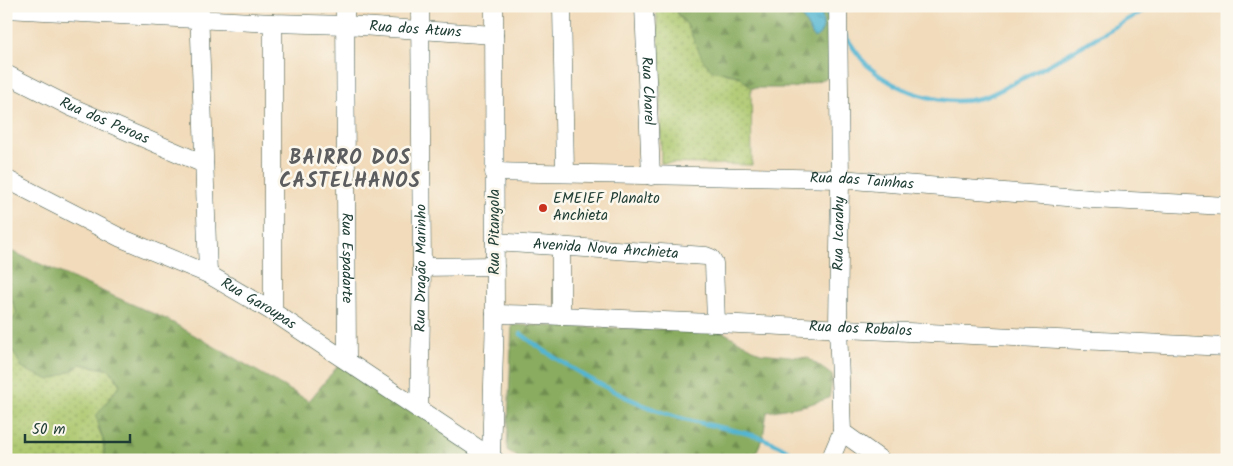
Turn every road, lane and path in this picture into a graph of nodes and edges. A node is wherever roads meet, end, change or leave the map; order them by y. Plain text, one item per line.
1 (345, 6) edge
2 (420, 6) edge
3 (494, 6) edge
4 (562, 6) edge
5 (644, 6) edge
6 (838, 6) edge
7 (6, 10) edge
8 (99, 10) edge
9 (199, 12) edge
10 (273, 23) junction
11 (346, 25) junction
12 (420, 30) junction
13 (494, 35) junction
14 (6, 74) edge
15 (204, 164) junction
16 (494, 172) junction
17 (565, 173) junction
18 (651, 176) junction
19 (6, 179) edge
20 (840, 179) junction
21 (1227, 206) edge
22 (495, 242) junction
23 (561, 246) junction
24 (495, 266) junction
25 (422, 267) junction
26 (208, 274) junction
27 (273, 312) junction
28 (495, 314) junction
29 (561, 315) junction
30 (716, 323) junction
31 (838, 327) junction
32 (1227, 347) edge
33 (347, 360) junction
34 (419, 410) junction
35 (842, 432) junction
36 (492, 459) edge
37 (830, 460) edge
38 (881, 460) edge

1 - 11 street, Rua Espadarte
2 - 12 street, Rua Dragão Marinho
3 - 13 street, Rua Pitangola
4 - 17 street
5 - 18 street, Rua Charel
6 - 20 street, Rua Icarahy
7 - 8 street, Rua dos Atuns
8 - 9 street, Rua dos Atuns
9 - 10 street, Rua dos Atuns
9 - 15 street
10 - 11 street, Rua dos Atuns
10 - 27 street
11 - 12 street, Rua dos Atuns
11 - 33 street, Rua Espadarte
12 - 13 street, Rua dos Atuns
12 - 25 street, Rua Dragão Marinho
13 - 16 street, Rua Pitangola
14 - 15 street, Rua dos Peroas
15 - 26 street
16 - 17 street, Rua das Tainhas
16 - 22 street, Rua Pitangola
17 - 18 street, Rua das Tainhas
18 - 20 street, Rua das Tainhas
19 - 26 street, Rua Garoupas
20 - 21 street, Rua das Tainhas
20 - 31 street, Rua Icarahy
22 - 23 street, Avenida Nova Anchieta
22 - 24 street, Rua Pitangola
23 - 29 street
23 - 30 street, Avenida Nova Anchieta
24 - 25 street
24 - 28 street, Rua Pitangola
25 - 34 street, Rua Dragão Marinho
26 - 27 street, Rua Garoupas
27 - 33 street, Rua Garoupas
28 - 29 street, Rua dos Robalos
28 - 36 street, Rua Pitangola
29 - 30 street, Rua dos Robalos
30 - 31 street, Rua dos Robalos
31 - 32 street, Rua dos Robalos
31 - 35 street, Rua Icarahy
33 - 34 street, Rua Garoupas
34 - 36 street, Rua Garoupas
35 - 37 street, Rua Icarahy
35 - 38 street

